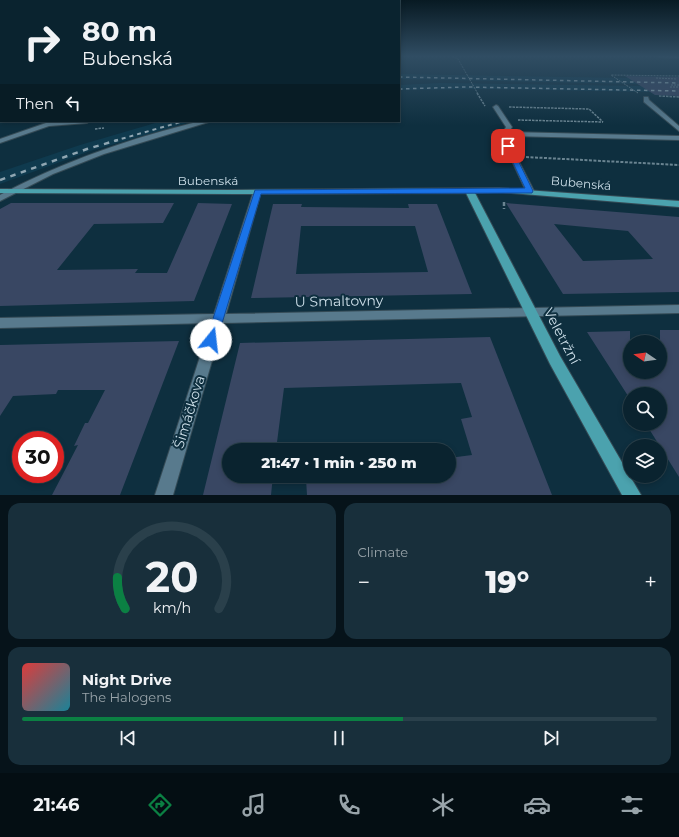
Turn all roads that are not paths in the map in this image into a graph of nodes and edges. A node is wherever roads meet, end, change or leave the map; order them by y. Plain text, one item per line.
1 (644, 97) road end
2 (496, 107) road end
3 (74, 122) edge
4 (205, 122) edge
5 (679, 129) edge
6 (505, 134) junction
7 (679, 138) edge
8 (0, 141) edge
9 (469, 190) junction
10 (0, 191) edge
11 (12, 191) junction
12 (530, 191) junction
13 (257, 192) junction
14 (0, 198) edge
15 (679, 204) edge
16 (679, 309) edge
17 (530, 312) junction
18 (217, 319) junction
19 (0, 323) edge
20 (164, 495) edge
21 (632, 495) edge

1 - 5 street
2 - 6 street
3 - 8 street
4 - 11 street
6 - 7 street
6 - 12 street
9 - 12 main road, Bubenská
9 - 13 main road, Bubenská
9 - 17 main road, Veletržní
10 - 11 main road, Bubenská
11 - 13 main road, Bubenská
11 - 14 street
12 - 15 main road, Bubenská
13 - 18 street, Šimáčkova
16 - 17 street, U Smaltovny
17 - 18 street, U Smaltovny
17 - 21 main road, Veletržní
18 - 19 street, U Smaltovny
18 - 20 street, Šimáčkova

